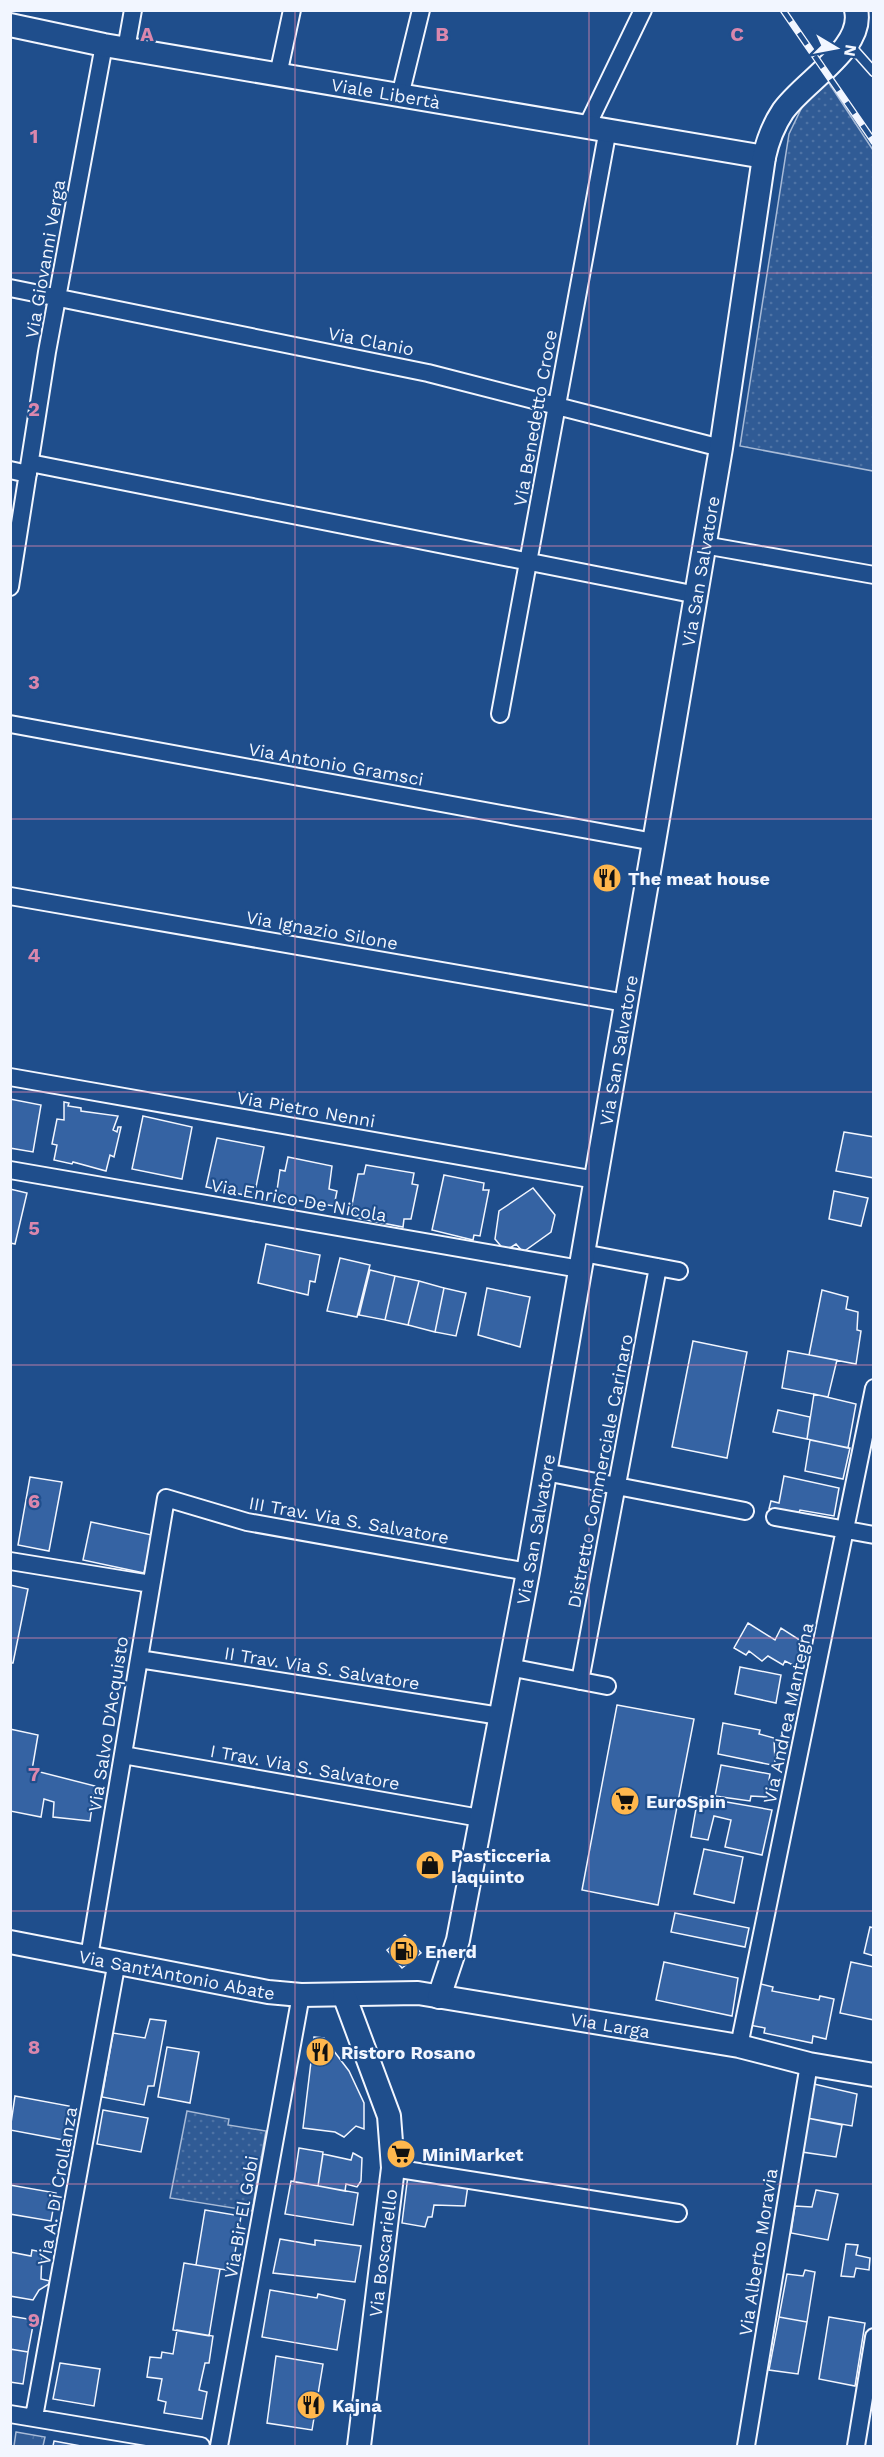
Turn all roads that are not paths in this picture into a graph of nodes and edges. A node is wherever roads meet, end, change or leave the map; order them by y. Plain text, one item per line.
1 (133, 10) edge
2 (292, 10) edge
3 (421, 10) edge
4 (643, 10) edge
5 (856, 10) edge
6 (10, 25) edge
7 (849, 44) junction
8 (115, 47) junction
9 (873, 72) edge
10 (278, 75) junction
11 (400, 96) junction
12 (597, 128) junction
13 (764, 157) junction
14 (10, 288) edge
15 (58, 297) junction
16 (557, 405) junction
17 (721, 448) junction
18 (29, 468) junction
19 (10, 470) edge
20 (704, 545) junction
21 (529, 561) junction
22 (873, 575) edge
23 (10, 587) edge
24 (697, 595) junction
25 (500, 714) dead end
26 (10, 724) edge
27 (654, 842) junction
28 (10, 896) edge
29 (626, 1003) junction
30 (10, 1077) edge
31 (10, 1170) edge
32 (596, 1180) junction
33 (582, 1261) junction
34 (658, 1267) junction
35 (679, 1271) dead end
36 (873, 1388) edge
37 (545, 1472) junction
38 (618, 1485) junction
39 (165, 1498) joint
40 (745, 1511) dead end
41 (775, 1517) dead end
42 (846, 1530) junction
43 (873, 1535) edge
44 (10, 1561) edge
45 (528, 1572) junction
46 (151, 1584) junction
47 (139, 1659) junction
48 (509, 1667) junction
49 (580, 1681) junction
50 (607, 1686) dead end
51 (500, 1716) junction
52 (123, 1755) junction
53 (480, 1818) junction
54 (458, 1940) junction
55 (10, 1942) edge
56 (89, 1957) junction
57 (117, 1961) junction
58 (301, 1995) junction
59 (344, 1995) junction
60 (439, 1997) junction
61 (465, 2000) junction
62 (739, 2046) junction
63 (809, 2064) junction
64 (873, 2075) edge
65 (393, 2168) junction
66 (678, 2213) dead end
67 (873, 2337) edge
68 (10, 2414) edge
69 (34, 2417) junction
70 (201, 2446) edge
71 (219, 2446) edge
72 (360, 2446) edge
73 (746, 2446) edge
74 (856, 2446) edge

1 - 8 street, Via Giovanni Verga
2 - 10 street
3 - 11 street
4 - 12 street, Via Benedetto Croce
5 - 7 street
6 - 8 street, Viale Libertà
7 - 9 lane
7 - 13 street, Via San Salvatore
8 - 10 street, Viale Libertà
8 - 15 street, Via Giovanni Verga
10 - 11 street, Viale Libertà
11 - 12 street, Viale Libertà
12 - 13 street, Viale Libertà
12 - 16 street, Via Benedetto Croce
13 - 17 street, Via San Salvatore
14 - 15 street, Via Clanio
15 - 16 street, Via Clanio
15 - 18 street, Via Giovanni Verga
16 - 17 street, Via Clanio
16 - 21 street, Via Benedetto Croce
17 - 20 street, Via San Salvatore
18 - 19 street
18 - 21 street
18 - 23 street, Via Giovanni Verga
20 - 22 street
20 - 24 street, Via San Salvatore
21 - 24 street
21 - 25 street, Via Benedetto Croce
24 - 27 street, Via San Salvatore
26 - 27 street, Via Antonio Gramsci
27 - 29 street, Via San Salvatore
28 - 29 street, Via Ignazio Silone
29 - 32 street, Via San Salvatore
30 - 32 street, Via Pietro Nenni
31 - 33 street, Via Enrico De Nicola
32 - 33 street, Via San Salvatore
33 - 34 street, Via Enrico De Nicola
33 - 37 street, Via San Salvatore
34 - 35 street, Via Enrico De Nicola
34 - 38 street, Distretto Commerciale Carinaro
36 - 42 street, Via Andrea Mantegna
37 - 38 street
37 - 45 street, Via San Salvatore
38 - 40 street
38 - 49 street, Distretto Commerciale Carinaro
39 - 45 street, III Trav. Via S. Salvatore
39 - 46 street, Via Salvo D'Acquisto
41 - 42 street
42 - 43 street
42 - 62 street, Via Andrea Mantegna
44 - 46 street
45 - 48 street, Via San Salvatore
46 - 47 street, Via Salvo D'Acquisto
47 - 51 street, II Trav. Via S. Salvatore
47 - 52 street, Via Salvo D'Acquisto
48 - 49 street
48 - 51 street, Via San Salvatore
49 - 50 street
51 - 53 street, Via San Salvatore
52 - 53 street, I Trav. Via S. Salvatore
52 - 56 street, Via Salvo D'Acquisto
53 - 54 street, Via San Salvatore
54 - 60 street, Via San Salvatore
54 - 61 street, Via San Salvatore
55 - 56 street, Via Sant'Antonio Abate
56 - 57 street, Via Sant'Antonio Abate
57 - 58 street, Via Sant'Antonio Abate
57 - 69 street, Via A. Di Crollanza
58 - 59 street, Via Sant'Antonio Abate
58 - 71 street, Via Bir El Gobi
59 - 60 street, Via Larga
59 - 65 street, Via Boscariello
60 - 61 street, Via Larga
61 - 62 street, Via Larga
62 - 63 street, Via Larga
63 - 64 street, Via Larga
63 - 73 street, Via Alberto Moravia
65 - 66 street
65 - 72 street, Via Boscariello
67 - 74 street
68 - 69 street
69 - 70 street

